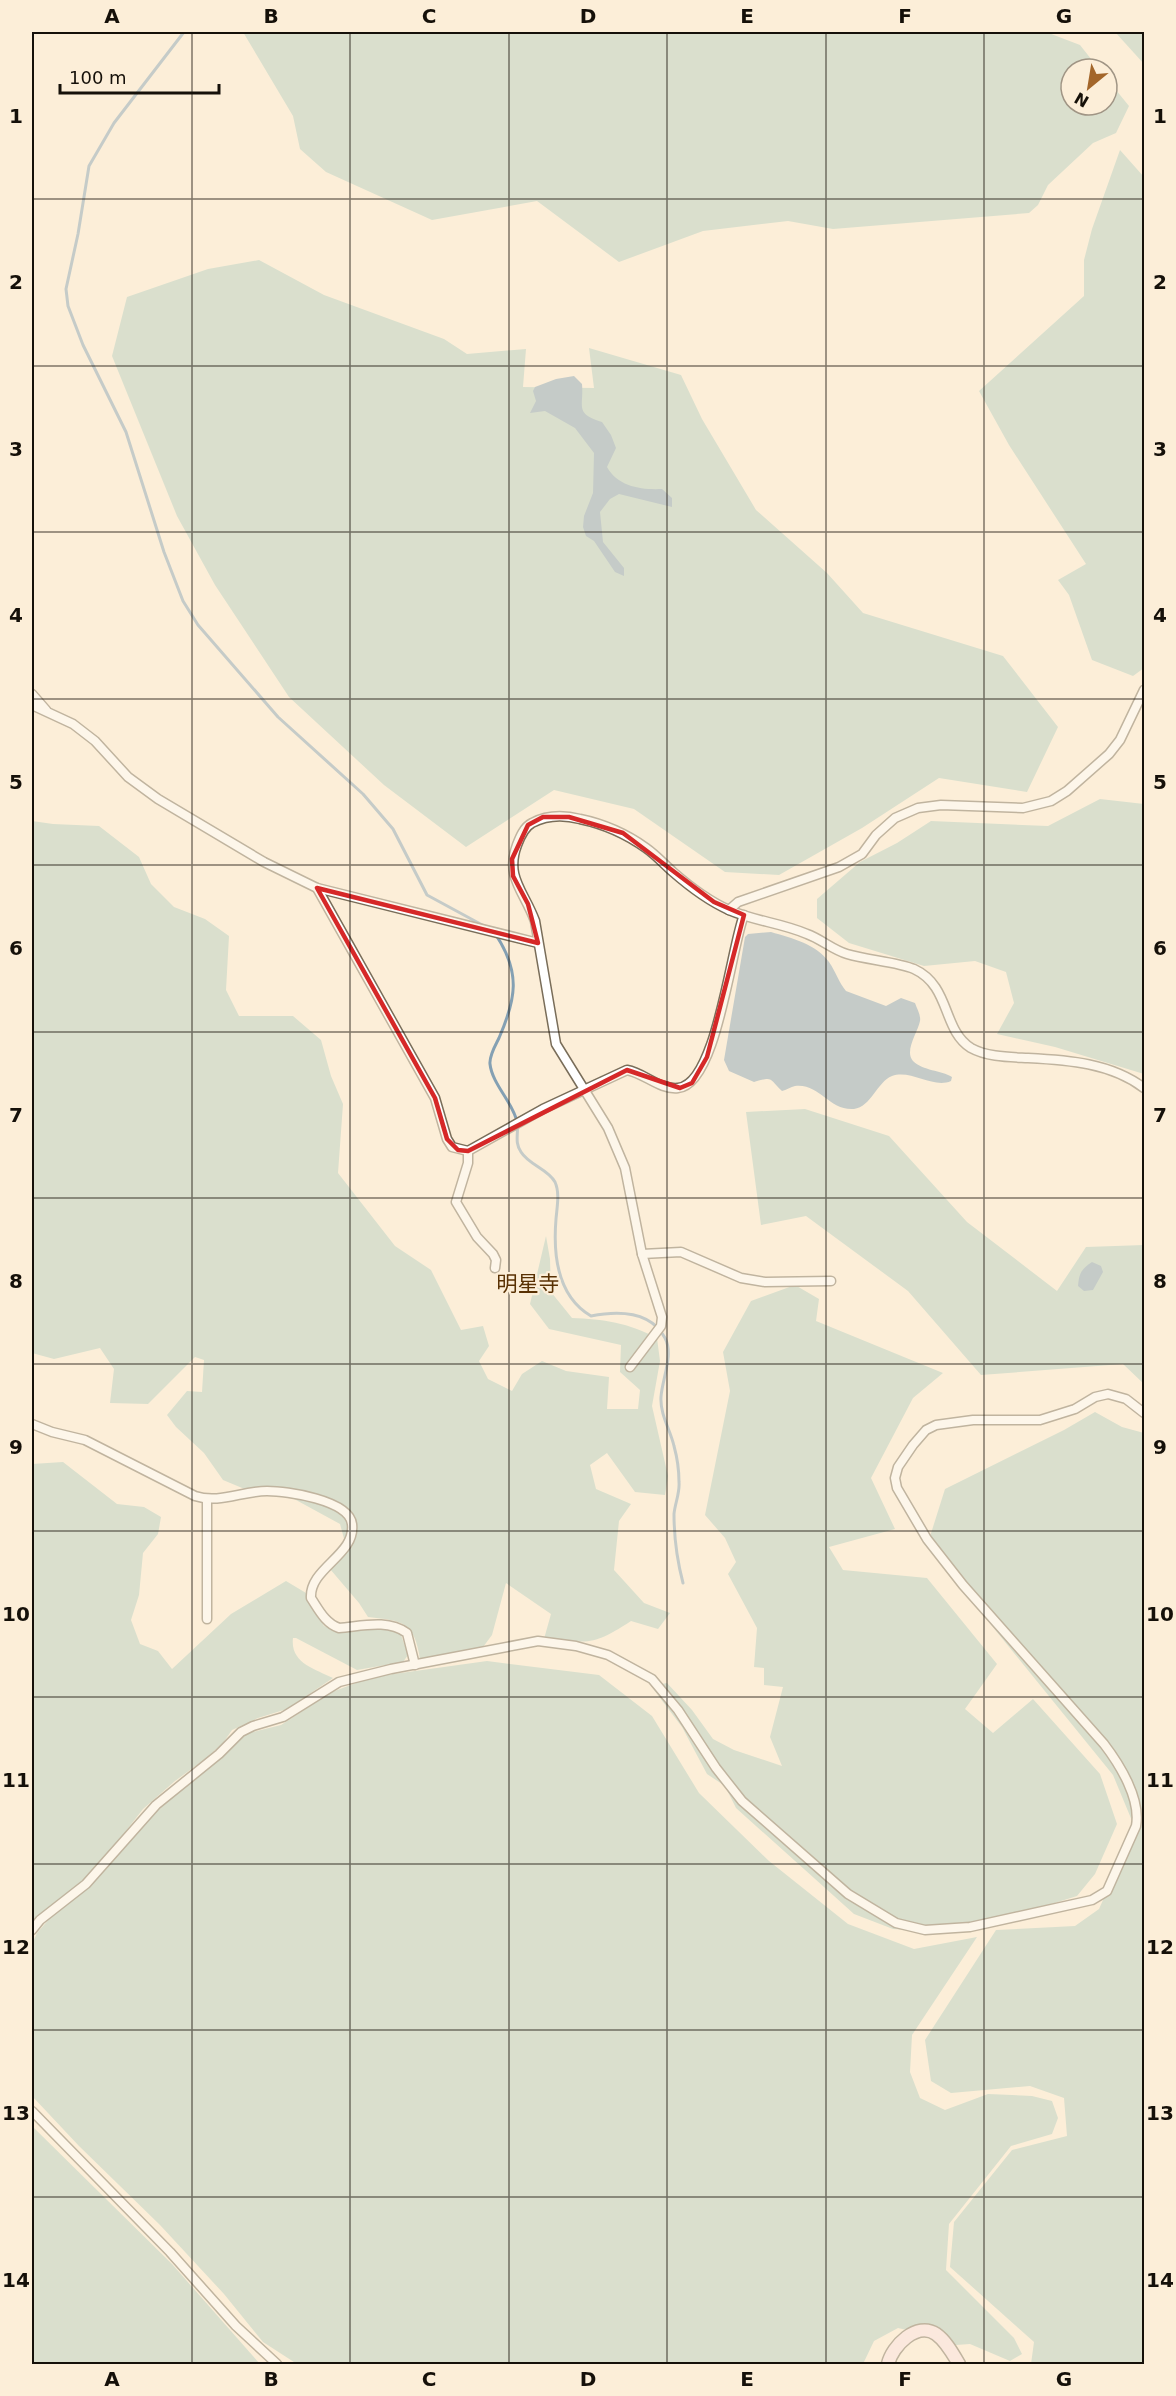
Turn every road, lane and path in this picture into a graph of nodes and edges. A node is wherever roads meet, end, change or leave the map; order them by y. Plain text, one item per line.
1 (1144, 690) edge
2 (32, 694) edge
3 (32, 705) edge
4 (48, 712) junction
5 (317, 888) junction
6 (729, 910) junction
7 (744, 915) junction
8 (538, 943) junction
9 (1144, 1088) edge
10 (585, 1091) junction
11 (468, 1151) junction
12 (642, 1254) junction
13 (495, 1268) dead end
14 (831, 1281) dead end
15 (630, 1367) dead end
16 (1144, 1413) edge
17 (32, 1424) edge
18 (207, 1500) junction
19 (207, 1619) dead end
20 (415, 1665) junction
21 (32, 1930) edge
22 (32, 2111) edge
23 (277, 2364) edge
24 (888, 2364) edge
25 (959, 2364) edge

1 - 6 street
2 - 4 street
3 - 4 street
4 - 5 street
5 - 8 street
5 - 11 street
6 - 7 street
6 - 8 street
7 - 9 street
7 - 10 street
8 - 10 street
10 - 11 street
10 - 12 street
11 - 13 street
12 - 14 street
12 - 15 street
16 - 20 street
17 - 18 street
18 - 19 street
18 - 20 street
20 - 21 street
22 - 23 street
24 - 25 street

